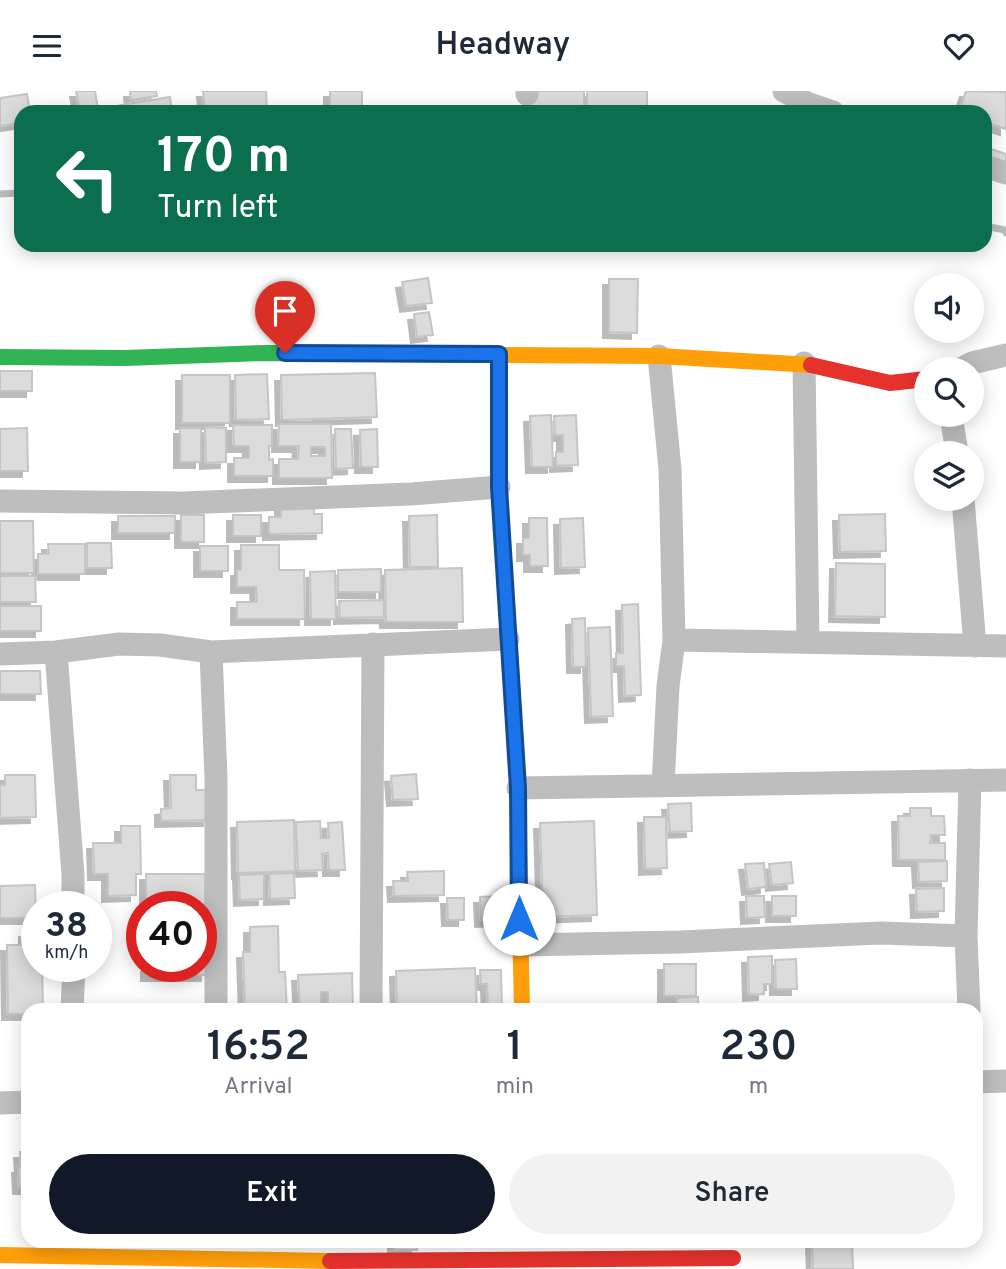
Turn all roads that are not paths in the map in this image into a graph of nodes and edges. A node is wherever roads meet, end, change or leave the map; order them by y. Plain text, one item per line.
1 (784, 91) edge
2 (813, 105) edge
3 (499, 354) junction
4 (1006, 355) edge
5 (659, 356) junction
6 (0, 357) edge
7 (984, 360) edge
8 (804, 363) junction
9 (914, 380) edge
10 (499, 487) junction
11 (0, 501) edge
12 (964, 511) edge
13 (508, 639) junction
14 (674, 640) junction
15 (808, 642) junction
16 (373, 644) junction
17 (975, 646) junction
18 (1006, 646) edge
19 (56, 652) junction
20 (211, 652) junction
21 (0, 654) edge
22 (970, 780) junction
23 (1006, 780) edge
24 (663, 786) junction
25 (518, 788) junction
26 (73, 891) edge
27 (966, 936) junction
28 (519, 945) junction
29 (73, 982) edge
30 (72, 1003) edge
31 (216, 1003) edge
32 (371, 1003) edge
33 (522, 1003) edge
34 (970, 1003) edge
35 (1006, 1081) edge
36 (983, 1082) edge
37 (0, 1103) edge
38 (21, 1103) edge
39 (271, 1250) edge
40 (0, 1255) edge
41 (733, 1256) edge

1 - 2 street
3 - 5 street
3 - 6 street
3 - 10 street
4 - 7 street
5 - 8 street
5 - 14 street
8 - 9 street
8 - 15 street
10 - 11 street
10 - 13 street
12 - 17 street
13 - 16 street
13 - 25 street
14 - 15 street
14 - 24 street
15 - 17 street
16 - 20 street
16 - 32 street
17 - 18 street
19 - 20 street
19 - 21 street
19 - 26 street
20 - 31 street
22 - 23 street
22 - 24 street
22 - 27 street
24 - 25 street
25 - 28 street
27 - 28 street
27 - 34 street
28 - 33 street
29 - 30 street
35 - 36 street
37 - 38 street
39 - 40 street
39 - 41 street

